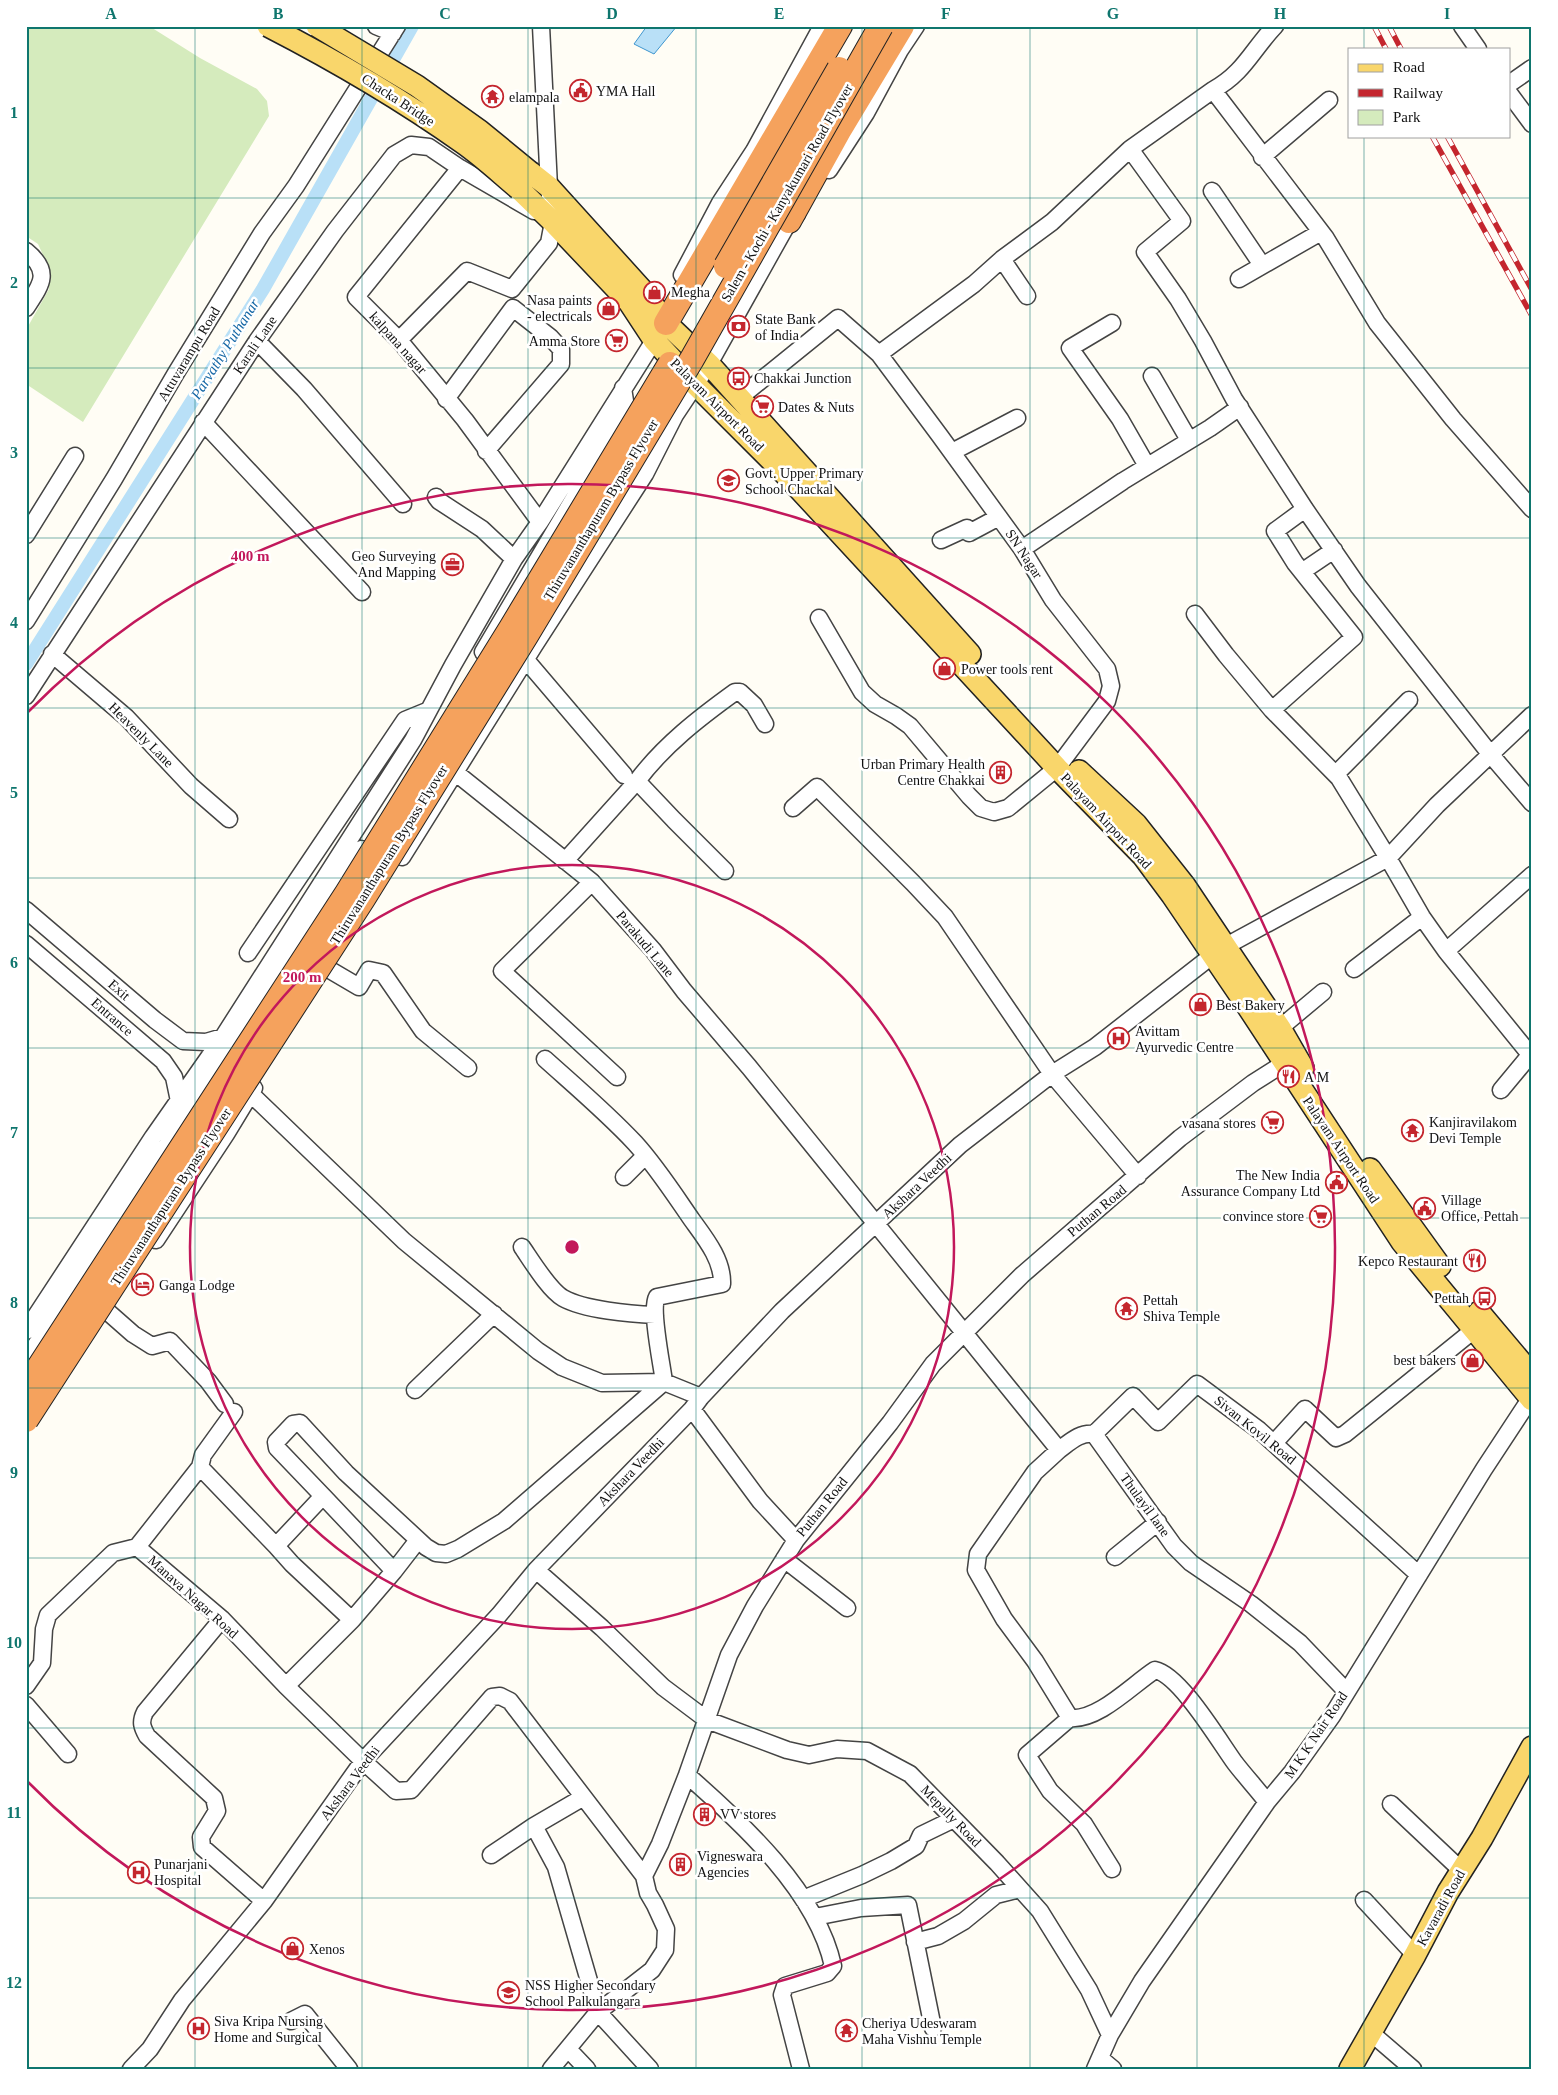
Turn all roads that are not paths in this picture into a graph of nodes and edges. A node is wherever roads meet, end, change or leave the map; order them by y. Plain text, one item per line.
1 (268, 26) edge
2 (317, 26) edge
3 (376, 26) edge
4 (542, 26) edge
5 (822, 26) edge
6 (840, 26) edge
7 (864, 26) edge
8 (881, 26) edge
9 (902, 26) edge
10 (916, 26) edge
11 (1275, 26) edge
12 (1462, 26) edge
13 (395, 30) edge
14 (1477, 48) edge
15 (1532, 68) edge
16 (1510, 83) edge
17 (1212, 90) junction
18 (1510, 94) edge
19 (1329, 100) dead end
20 (1532, 124) edge
21 (1130, 149) junction
22 (1262, 157) junction
23 (460, 168) junction
24 (524, 180) junction
25 (549, 187) junction
26 (1212, 191) dead end
27 (788, 221) junction
28 (553, 222) junction
29 (1321, 232) junction
30 (26, 250) edge
31 (1002, 258) junction
32 (1262, 265) junction
33 (1239, 278) dead end
34 (512, 290) junction
35 (1027, 296) dead end
36 (680, 298) junction
37 (26, 308) edge
38 (513, 308) junction
39 (1112, 323) dead end
40 (660, 332) junction
41 (399, 340) junction
42 (257, 341) junction
43 (879, 354) junction
44 (693, 358) junction
45 (1152, 376) dead end
46 (695, 384) junction
47 (623, 388) junction
48 (739, 398) junction
49 (446, 399) junction
50 (1240, 407) junction
51 (1017, 418) dead end
52 (203, 422) junction
53 (1189, 440) junction
54 (486, 451) junction
55 (952, 452) junction
56 (75, 456) dead end
57 (1147, 466) junction
58 (436, 497) dead end
59 (403, 504) dead end
60 (1532, 508) edge
61 (1305, 509) junction
62 (999, 516) junction
63 (540, 522) junction
64 (26, 535) edge
65 (941, 540) dead end
66 (1022, 549) junction
67 (1334, 550) junction
68 (514, 559) junction
69 (1302, 571) junction
70 (362, 592) dead end
71 (1195, 614) dead end
72 (819, 618) dead end
73 (26, 621) edge
74 (52, 654) junction
75 (526, 660) junction
76 (26, 696) edge
77 (1408, 700) dead end
78 (1272, 710) junction
79 (427, 711) junction
80 (1532, 715) edge
81 (765, 724) dead end
82 (1491, 755) junction
83 (1060, 763) junction
84 (456, 773) junction
85 (1336, 774) junction
86 (631, 778) junction
87 (1532, 803) edge
88 (794, 808) dead end
89 (229, 819) dead end
90 (1388, 858) junction
91 (565, 861) junction
92 (725, 871) dead end
93 (1532, 875) edge
94 (592, 882) junction
95 (26, 910) edge
96 (1422, 917) junction
97 (26, 944) edge
98 (1220, 951) junction
99 (1446, 951) junction
100 (248, 953) dead end
101 (1354, 969) dead end
102 (330, 970) junction
103 (1323, 992) dead end
104 (1280, 1028) junction
105 (223, 1037) junction
106 (1531, 1056) edge
107 (545, 1059) dead end
108 (1289, 1060) junction
109 (468, 1068) dead end
110 (1052, 1074) junction
111 (617, 1077) dead end
112 (1501, 1090) dead end
113 (251, 1094) junction
114 (179, 1102) junction
115 (645, 1156) junction
116 (1138, 1176) junction
117 (624, 1177) dead end
118 (877, 1224) junction
119 (522, 1247) dead end
120 (108, 1312) junction
121 (494, 1314) junction
122 (655, 1314) junction
123 (1475, 1329) junction
124 (26, 1331) edge
125 (964, 1334) junction
126 (26, 1360) edge
127 (1532, 1375) edge
128 (664, 1382) junction
129 (26, 1387) edge
130 (415, 1390) dead end
131 (1531, 1398) edge
132 (697, 1403) junction
133 (26, 1420) edge
134 (1094, 1434) junction
135 (26, 1435) edge
136 (1274, 1443) junction
137 (1059, 1450) junction
138 (200, 1467) junction
139 (323, 1496) junction
140 (1158, 1522) junction
141 (418, 1540) junction
142 (796, 1540) junction
143 (276, 1546) junction
144 (137, 1547) junction
145 (1115, 1557) dead end
146 (784, 1559) junction
147 (536, 1570) junction
148 (394, 1571) junction
149 (1419, 1575) junction
150 (847, 1608) dead end
151 (222, 1619) junction
152 (352, 1620) junction
153 (26, 1686) edge
154 (286, 1686) junction
155 (1346, 1691) junction
156 (26, 1705) edge
157 (1070, 1718) junction
158 (707, 1720) junction
159 (1532, 1747) edge
160 (68, 1754) dead end
161 (363, 1761) junction
162 (687, 1776) junction
163 (582, 1798) junction
164 (1267, 1802) junction
165 (1391, 1804) dead end
166 (954, 1819) junction
167 (534, 1826) junction
168 (491, 1855) dead end
169 (1112, 1868) dead end
170 (1461, 1870) junction
171 (644, 1876) junction
172 (1020, 1889) junction
173 (803, 1899) junction
174 (264, 1900) junction
175 (1364, 1900) dead end
176 (814, 1917) junction
177 (915, 1942) junction
178 (1415, 1955) junction
179 (598, 2012) junction
180 (291, 2022) dead end
181 (933, 2028) dead end
182 (1370, 2032) junction
183 (1110, 2035) junction
184 (568, 2049) junction
185 (1103, 2065) edge
186 (131, 2069) edge
187 (349, 2069) edge
188 (551, 2069) edge
189 (587, 2069) edge
190 (650, 2069) edge
191 (801, 2069) edge
192 (1350, 2069) edge
193 (1412, 2069) edge

1 - 24 main road, Chacka Bridge, bridge
2 - 24 main road, Chacka Bridge, bridge
3 - 13 street
4 - 25 street
5 - 36 street
6 - 36 highway
7 - 44 highway, Salem - Kochi - Kanyakumari Road Flyover, bridge
8 - 44 highway, Salem - Kochi - Kanyakumari Road Flyover, bridge
9 - 27 highway
10 - 27 street
11 - 17 street
12 - 14 street
13 - 73 street, Attuvarampu Road
15 - 16 street
17 - 21 street
17 - 22 street
18 - 20 street
19 - 22 street
21 - 31 street
21 - 50 street
22 - 29 street
23 - 28 street, Karali Lane
23 - 41 street, kalpana nagar
23 - 42 street, Karali Lane
24 - 25 main road
24 - 28 main road
25 - 28 street
25 - 40 main road
26 - 32 street
27 - 44 street
28 - 34 street
28 - 40 main road
29 - 32 street
29 - 60 street
30 - 37 street
31 - 35 street
31 - 43 street
32 - 33 street
34 - 38 street
34 - 41 street
36 - 40 highway
38 - 49 street
38 - 54 street
39 - 57 street
40 - 44 main road, Palayam Airport Road
40 - 46 main road, Palayam Airport Road
40 - 47 street
41 - 49 street, kalpana nagar
42 - 52 street, Karali Lane
42 - 59 street
43 - 48 street, SN Nagar
43 - 55 street, SN Nagar
44 - 46 street
44 - 48 main road, Palayam Airport Road
44 - 129 highway, Thiruvananthapuram Bypass Flyover, bridge
44 - 133 highway, Thiruvananthapuram Bypass Flyover, bridge
45 - 53 street
46 - 75 street
46 - 83 main road, Palayam Airport Road
47 - 63 street
47 - 126 street
48 - 83 main road, Palayam Airport Road
49 - 54 street, kalpana nagar
50 - 53 street
50 - 61 street
51 - 55 street
52 - 70 street
52 - 74 street, Karali Lane
53 - 57 street
54 - 63 street, kalpana nagar
55 - 62 street, SN Nagar
56 - 64 street
57 - 66 street
58 - 68 street
61 - 67 street
61 - 69 street
62 - 65 street
62 - 66 street, SN Nagar
63 - 68 street
66 - 83 street, SN Nagar
67 - 69 street
67 - 82 street
68 - 79 street
69 - 78 street
71 - 78 street
72 - 83 street, SN Nagar
74 - 76 street, Karali Lane
74 - 89 street, Heavenly Lane
75 - 84 street
75 - 86 street
77 - 85 street
78 - 85 street
79 - 100 street
79 - 105 street
80 - 82 street, Akshara Veedhi
81 - 86 street
82 - 87 street
82 - 90 street, Akshara Veedhi
83 - 98 main road, Palayam Airport Road
84 - 91 street, Parakudi Lane
84 - 102 street
85 - 90 street
86 - 91 street
86 - 92 street
88 - 110 street
90 - 96 street
90 - 98 street, Akshara Veedhi
91 - 94 street, Parakudi Lane
93 - 99 street
94 - 111 street
94 - 118 street, Parakudi Lane
95 - 105 street, Exit
96 - 99 street
96 - 101 street
97 - 114 street, Entrance
98 - 104 main road, Palayam Airport Road
98 - 108 main road, Palayam Airport Road
98 - 110 street, Akshara Veedhi
99 - 106 street
102 - 109 street
102 - 113 street
103 - 104 street
104 - 108 main road, Palayam Airport Road
105 - 114 street
106 - 112 street
107 - 115 street
108 - 116 street, Puthan Road
108 - 123 main road, Palayam Airport Road
108 - 127 main road, Palayam Airport Road
110 - 116 street
110 - 118 street, Akshara Veedhi
113 - 120 street
113 - 121 street
114 - 124 street
115 - 117 street
115 - 122 street
116 - 125 street, Puthan Road
118 - 125 street, Parakudi Lane
118 - 132 street, Akshara Veedhi
119 - 122 street
120 - 135 street
120 - 138 street
121 - 128 street
121 - 130 street
122 - 128 street
123 - 131 main road, Palayam Airport Road
123 - 136 street
125 - 137 street
125 - 142 street, Puthan Road
128 - 132 street
128 - 141 street
131 - 149 street, M K K Nair Road
132 - 142 street
132 - 147 street, Akshara Veedhi
134 - 136 street, Sivan Kovil Road
134 - 137 street
134 - 140 street, Thulayil lane
136 - 149 street, Sivan Kovil Road
137 - 157 street
138 - 143 street
138 - 144 street
139 - 141 street
139 - 143 street
139 - 148 street
140 - 145 street
140 - 155 street, Thulayil lane
141 - 148 street
142 - 146 street, Puthan Road
143 - 152 street
144 - 151 street, Manava Nagar Road
144 - 153 street, Manava Nagar Road
146 - 150 street
146 - 158 street, Puthan Road
147 - 158 street, Mepally Road
147 - 161 street, Akshara Veedhi
148 - 152 street
149 - 155 street, M K K Nair Road
151 - 154 street, Manava Nagar Road
151 - 174 street
152 - 154 street
154 - 161 street, Manava Nagar Road
155 - 164 street, M K K Nair Road
156 - 160 street
157 - 164 street
157 - 169 street
158 - 162 street, Puthan Road
158 - 166 street, Mepally Road
159 - 170 main road, Kavaradi Road
161 - 163 street, Manava Nagar Road
161 - 174 street, Akshara Veedhi
162 - 171 street, Puthan Road
162 - 173 street
163 - 167 street
163 - 171 street
164 - 183 street, M K K Nair Road
165 - 170 street
166 - 172 street, Mepally Road
166 - 173 street
167 - 168 street
167 - 179 street
170 - 178 main road, Kavaradi Road
171 - 179 street
172 - 177 street
172 - 183 street, Mepally Road
173 - 176 street
174 - 186 street, Akshara Veedhi
175 - 178 street
176 - 177 street
176 - 191 street
177 - 181 street
178 - 182 main road, Kavaradi Road
179 - 184 street
179 - 190 street
180 - 187 street
182 - 192 main road, Kavaradi Road
182 - 193 street
183 - 185 street, M K K Nair Road
184 - 188 street
184 - 189 street

